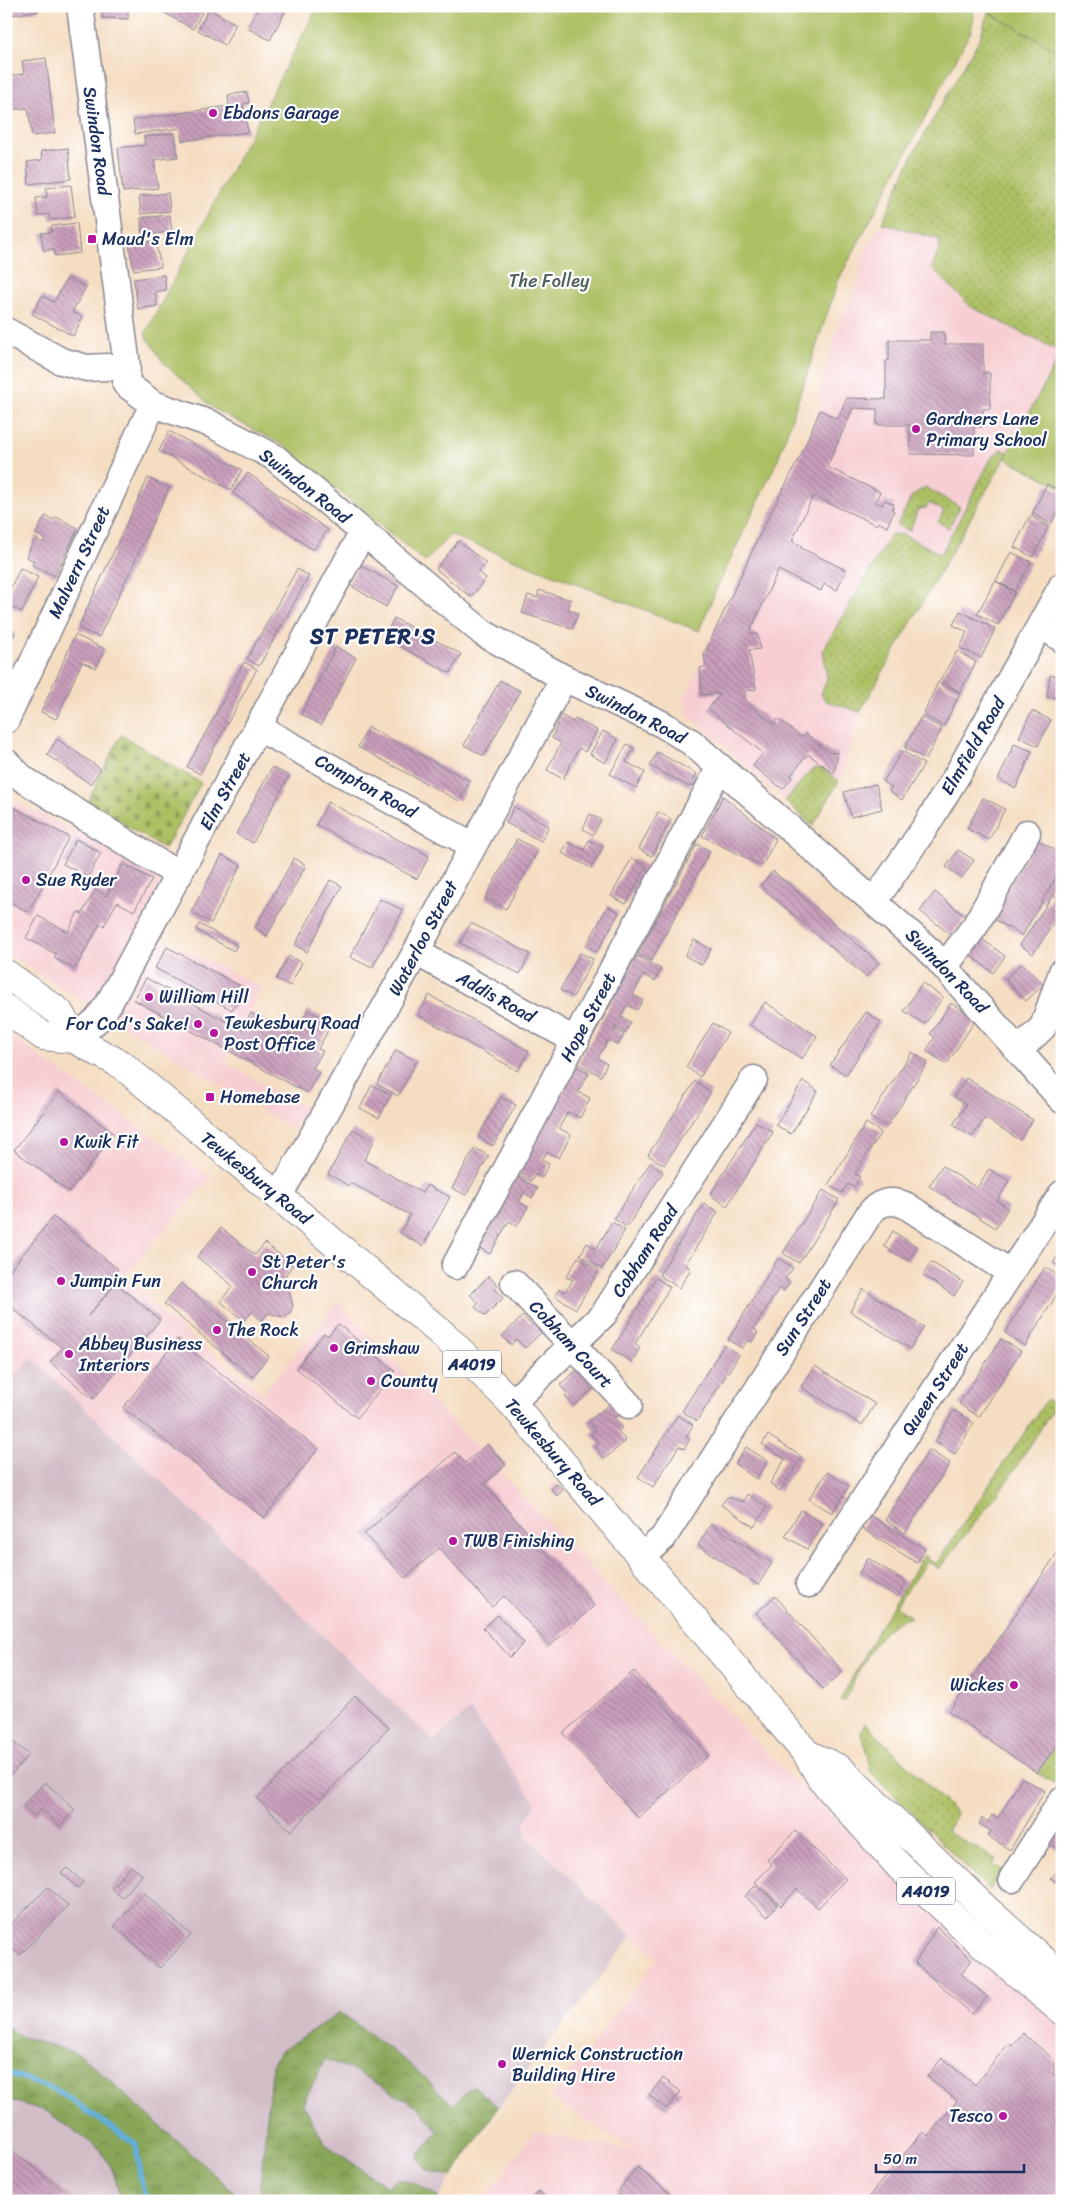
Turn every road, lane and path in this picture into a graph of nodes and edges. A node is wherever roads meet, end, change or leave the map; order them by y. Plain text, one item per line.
1 (80, 6) edge
2 (6, 331) edge
3 (127, 366) junction
4 (153, 404) junction
5 (211, 424) junction
6 (363, 532) junction
7 (1062, 586) edge
8 (1051, 632) edge
9 (564, 678) junction
10 (6, 720) edge
11 (259, 728) junction
12 (6, 762) edge
13 (720, 767) junction
14 (1027, 833) dead end
15 (472, 845) junction
16 (179, 875) junction
17 (875, 900) junction
18 (416, 952) junction
19 (945, 966) junction
20 (1062, 972) edge
21 (6, 974) edge
22 (6, 1009) edge
23 (74, 1040) junction
24 (576, 1041) junction
25 (1019, 1050) junction
26 (754, 1080) dead end
27 (1062, 1100) edge
28 (1062, 1194) edge
29 (279, 1196) junction
30 (455, 1266) dead end
31 (1011, 1273) junction
32 (514, 1283) dead end
33 (571, 1344) junction
34 (512, 1402) junction
35 (629, 1405) dead end
36 (642, 1556) junction
37 (810, 1584) dead end
38 (808, 1754) junction
39 (1062, 1800) edge
40 (1012, 1879) dead end
41 (1062, 1977) edge
42 (1062, 2011) edge

1 - 3 street, Swindon Road
2 - 3 street
3 - 4 street, Swindon Road
3 - 5 street, Swindon Road
4 - 5 street, Swindon Road
4 - 10 street, Malvern Street
5 - 6 street, Swindon Road
6 - 9 street, Swindon Road
6 - 11 street, Elm Street
7 - 8 street, Elmfield Road
8 - 17 street, Elmfield Road
9 - 13 street, Swindon Road
9 - 15 street, Waterloo Street
11 - 15 street, Compton Road
11 - 16 street, Elm Street
12 - 16 street
13 - 17 street, Swindon Road
13 - 24 street, Hope Street
14 - 19 street
15 - 18 street, Waterloo Street
16 - 23 street, Elm Street
17 - 19 street, Swindon Road
18 - 24 street, Addis Road
18 - 29 street, Waterloo Street
19 - 25 street, Swindon Road
20 - 25 street
21 - 23 highway
22 - 23 highway, Tewkesbury Road / A4019
23 - 29 highway, Tewkesbury Road / A4019
24 - 30 street, Hope Street
25 - 27 street, Swindon Road
26 - 33 street, Cobham Road
28 - 31 street, Queen Street
29 - 34 highway, Tewkesbury Road / A4019
31 - 36 street, Sun Street
31 - 37 street, Queen Street
32 - 33 street, Cobham Court
33 - 34 street, Cobham Road
33 - 35 street, Cobham Court
34 - 36 highway, Tewkesbury Road / A4019
36 - 38 highway, Tewkesbury Road / A4019
38 - 41 highway, Tewkesbury Road / A4019
38 - 42 highway, Tewkesbury Road / A4019
39 - 40 street

